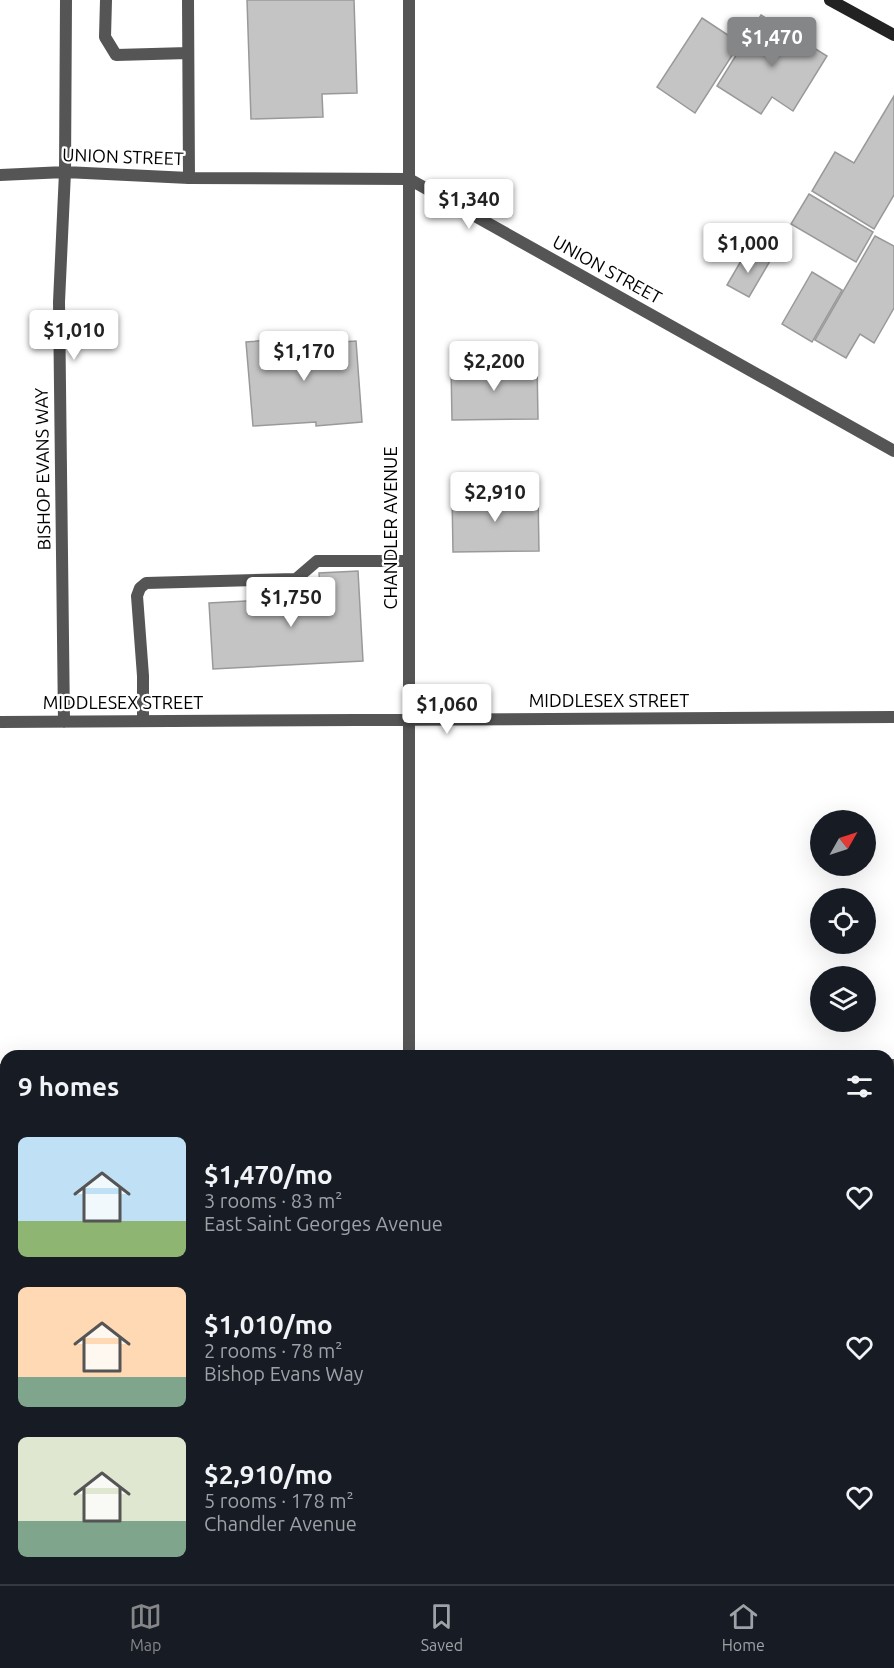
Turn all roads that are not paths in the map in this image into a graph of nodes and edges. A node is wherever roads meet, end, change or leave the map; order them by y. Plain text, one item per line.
1 (66, 0) edge
2 (106, 0) edge
3 (188, 0) edge
4 (409, 0) edge
5 (830, 0) edge
6 (894, 34) edge
7 (188, 53) junction
8 (65, 172) junction
9 (0, 175) edge
10 (189, 178) junction
11 (409, 179) junction
12 (894, 451) edge
13 (409, 561) junction
14 (894, 717) edge
15 (409, 720) junction
16 (143, 721) junction
17 (0, 722) edge
18 (64, 722) junction
19 (409, 1050) edge

1 - 8 street, BISHOP EVANS WAY
2 - 7 street
3 - 7 street
4 - 11 street, CHANDLER AVENUE
5 - 6 main road
7 - 10 street
8 - 9 street, UNION STREET
8 - 10 street, UNION STREET
8 - 18 street, BISHOP EVANS WAY
10 - 11 street, UNION STREET
11 - 12 street, UNION STREET
11 - 13 street, CHANDLER AVENUE
13 - 15 street, CHANDLER AVENUE
13 - 16 street
14 - 15 street, MIDDLESEX STREET
15 - 16 street, MIDDLESEX STREET
15 - 19 street, CHANDLER AVENUE
16 - 18 street, MIDDLESEX STREET
17 - 18 street, MIDDLESEX STREET

